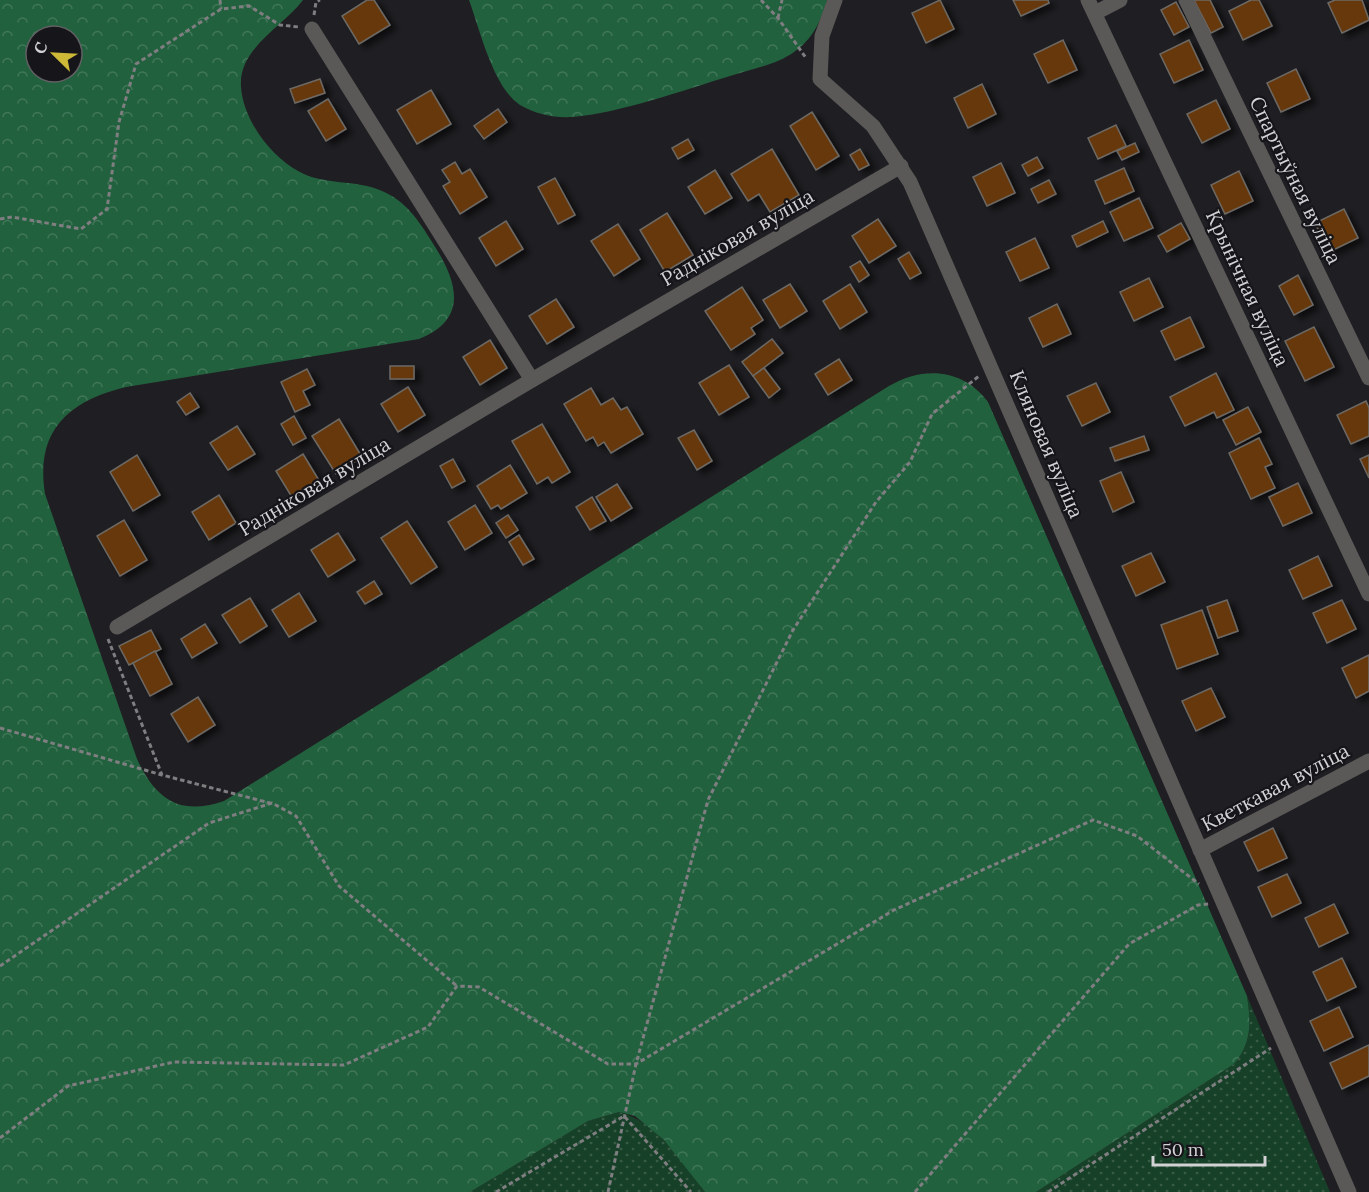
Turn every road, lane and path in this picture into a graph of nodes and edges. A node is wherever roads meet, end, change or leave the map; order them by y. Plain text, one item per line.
1 (220, 0) edge
2 (761, 0) edge
3 (782, 0) edge
4 (835, 0) edge
5 (1120, 0) edge
6 (1186, 0) edge
7 (1091, 7) edge
8 (221, 9) junction
9 (778, 18) junction
10 (312, 29) joint
11 (820, 79) junction
12 (901, 166) junction
13 (0, 219) edge
14 (991, 365) junction
15 (1369, 378) edge
16 (532, 380) junction
17 (1369, 594) edge
18 (117, 627) joint
19 (0, 728) edge
20 (1369, 761) edge
21 (162, 775) junction
22 (272, 803) junction
23 (1200, 850) junction
24 (1223, 903) junction
25 (0, 966) edge
26 (457, 986) junction
27 (1283, 1041) junction
28 (636, 1064) junction
29 (624, 1116) junction
30 (0, 1138) edge
31 (496, 1192) edge
32 (608, 1192) edge
33 (691, 1192) edge
34 (915, 1192) edge
35 (1048, 1192) edge
36 (1348, 1192) edge

1 - 8 path
2 - 9 path
3 - 9 path
4 - 11 street
5 - 7 street
6 - 15 street, Спартыўная вуліца
7 - 17 street, Крынічная вуліца
8 - 10 path
8 - 13 path
9 - 11 path
10 - 16 street
11 - 12 street, Кляновая вуліца
12 - 14 street, Кляновая вуліца
12 - 16 street, Радніковая вуліца
14 - 23 street, Кляновая вуліца
14 - 28 path
16 - 18 street, Радніковая вуліца
18 - 21 path
19 - 21 path
20 - 23 street, Кветкавая вуліца
21 - 22 path
22 - 25 path
22 - 26 path
23 - 24 street, Кляновая вуліца
24 - 27 street, Кляновая вуліца
24 - 28 path
24 - 34 path
26 - 28 path
26 - 30 path
27 - 35 path
27 - 36 street, Кляновая вуліца
28 - 29 path
29 - 31 path
29 - 32 path
29 - 33 path

